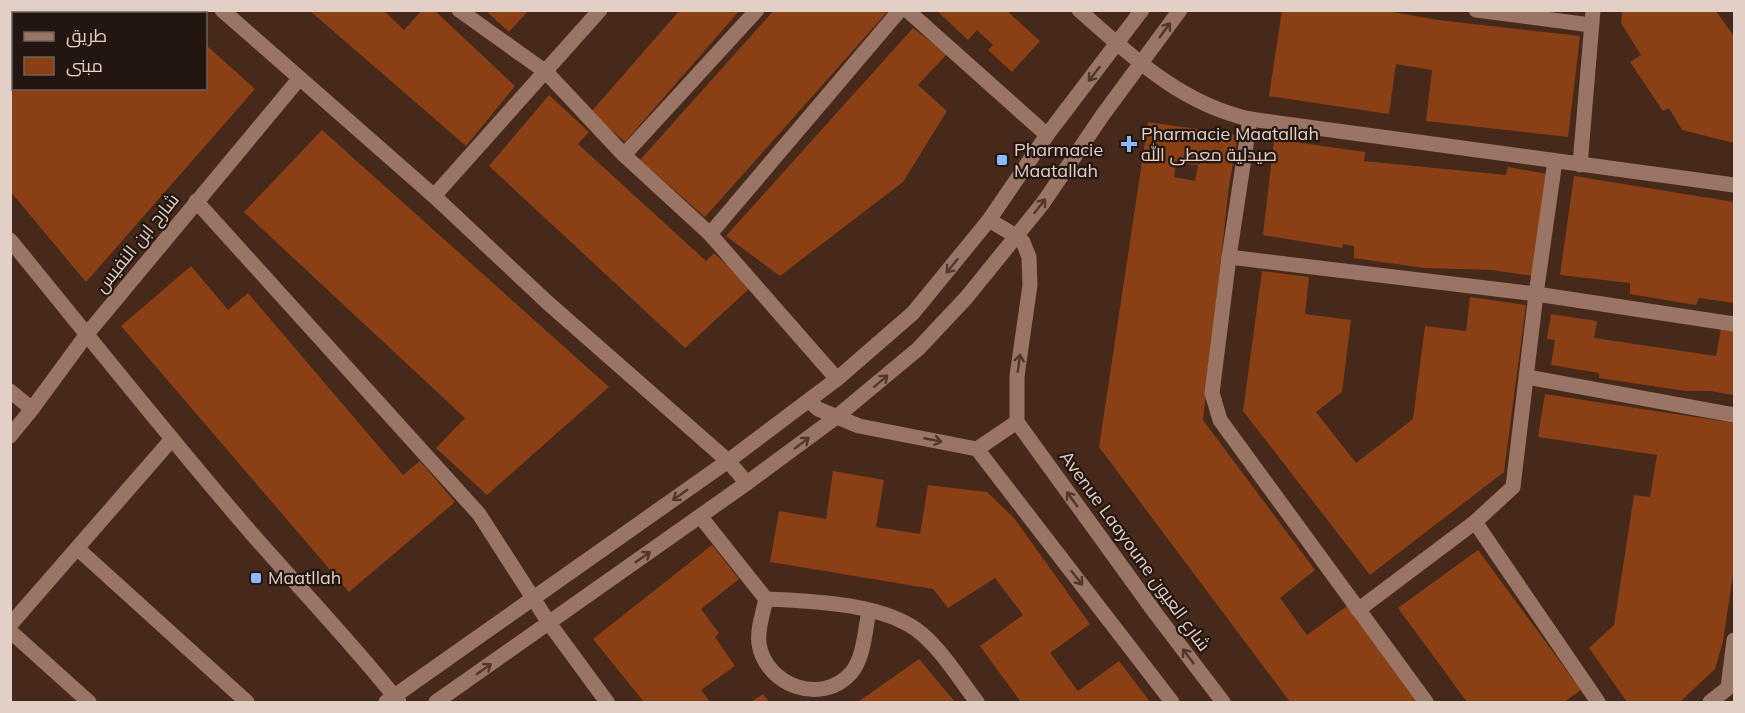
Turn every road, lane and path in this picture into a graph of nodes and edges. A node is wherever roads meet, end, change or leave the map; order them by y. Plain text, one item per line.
1 (222, 10) edge
2 (459, 10) edge
3 (600, 10) edge
4 (757, 10) edge
5 (900, 10) edge
6 (907, 10) edge
7 (1080, 10) edge
8 (1142, 10) edge
9 (1179, 10) edge
10 (1476, 10) edge
11 (1592, 18) edge
12 (1118, 44) junction
13 (1140, 64) junction
14 (546, 72) junction
15 (299, 79) junction
16 (1250, 119) junction
17 (1047, 135) junction
18 (624, 155) junction
19 (1555, 161) junction
20 (1580, 165) junction
21 (1734, 185) edge
22 (434, 196) junction
23 (196, 201) junction
24 (989, 220) junction
25 (710, 234) junction
26 (1016, 236) junction
27 (10, 240) edge
28 (1229, 257) junction
29 (1536, 294) junction
30 (1734, 324) edge
31 (87, 334) junction
32 (1527, 377) junction
33 (837, 379) junction
34 (10, 391) edge
35 (808, 401) junction
36 (32, 410) junction
37 (1734, 415) edge
38 (835, 418) junction
39 (1017, 422) junction
40 (10, 436) edge
41 (172, 439) junction
42 (977, 449) junction
43 (728, 461) junction
44 (747, 483) junction
45 (700, 516) junction
46 (1475, 522) junction
47 (78, 549) junction
48 (533, 598) junction
49 (765, 598) junction
50 (1358, 610) junction
51 (869, 611) junction
52 (549, 623) junction
53 (10, 625) edge
54 (10, 631) edge
55 (1734, 640) edge
56 (1731, 689) edge
57 (393, 700) edge
58 (89, 702) edge
59 (247, 702) edge
60 (436, 702) edge
61 (607, 702) edge
62 (977, 702) edge
63 (1172, 702) edge
64 (1223, 702) edge
65 (1426, 702) edge
66 (1598, 702) edge
67 (1710, 702) edge

1 - 15 street
2 - 14 street
3 - 14 street
4 - 18 street
5 - 25 street
6 - 17 street
7 - 12 street
8 - 12 street
13 -> 9 street
10 - 11 street
11 - 20 street
12 - 13 street
12 -> 17 street
13 - 16 street
26 -> 13 street
14 - 18 street
14 - 22 street
15 - 22 street
15 - 23 street, شارح ابن النفيس
16 - 19 street
16 - 28 street
17 - 24 street
18 - 25 street
19 - 20 street
19 - 29 street
20 - 21 street
22 - 43 street
23 - 31 street, شارح ابن النفيس
23 - 48 street
24 - 26 street
24 -> 33 street
25 - 33 street
38 -> 26 street
39 -> 26 street
27 - 31 street
28 - 29 street
28 - 50 street
29 - 30 street
29 - 32 street
31 - 36 street, شارح ابن النفيس
31 - 41 street
32 - 37 street
32 - 46 street
33 - 35 street
34 - 36 street
35 - 38 street
35 - 43 street
36 - 40 street, شارح ابن النفيس
38 -> 42 street
44 -> 38 street
39 - 42 street
64 -> 39 street, Avenue Laayoune شارع العيون
41 - 47 street
41 - 57 street
42 -> 63 street
43 - 44 street
43 -> 48 street
44 - 45 street
45 - 49 street
52 -> 45 street
46 - 50 street
46 - 66 street
47 - 53 street
47 - 59 street
48 - 52 street
48 - 57 street
49 - 51 street
49 - 51 street
50 - 65 street
51 - 62 street
60 -> 52 street
52 - 61 street
54 - 58 street
55 - 56 street
56 - 67 street

